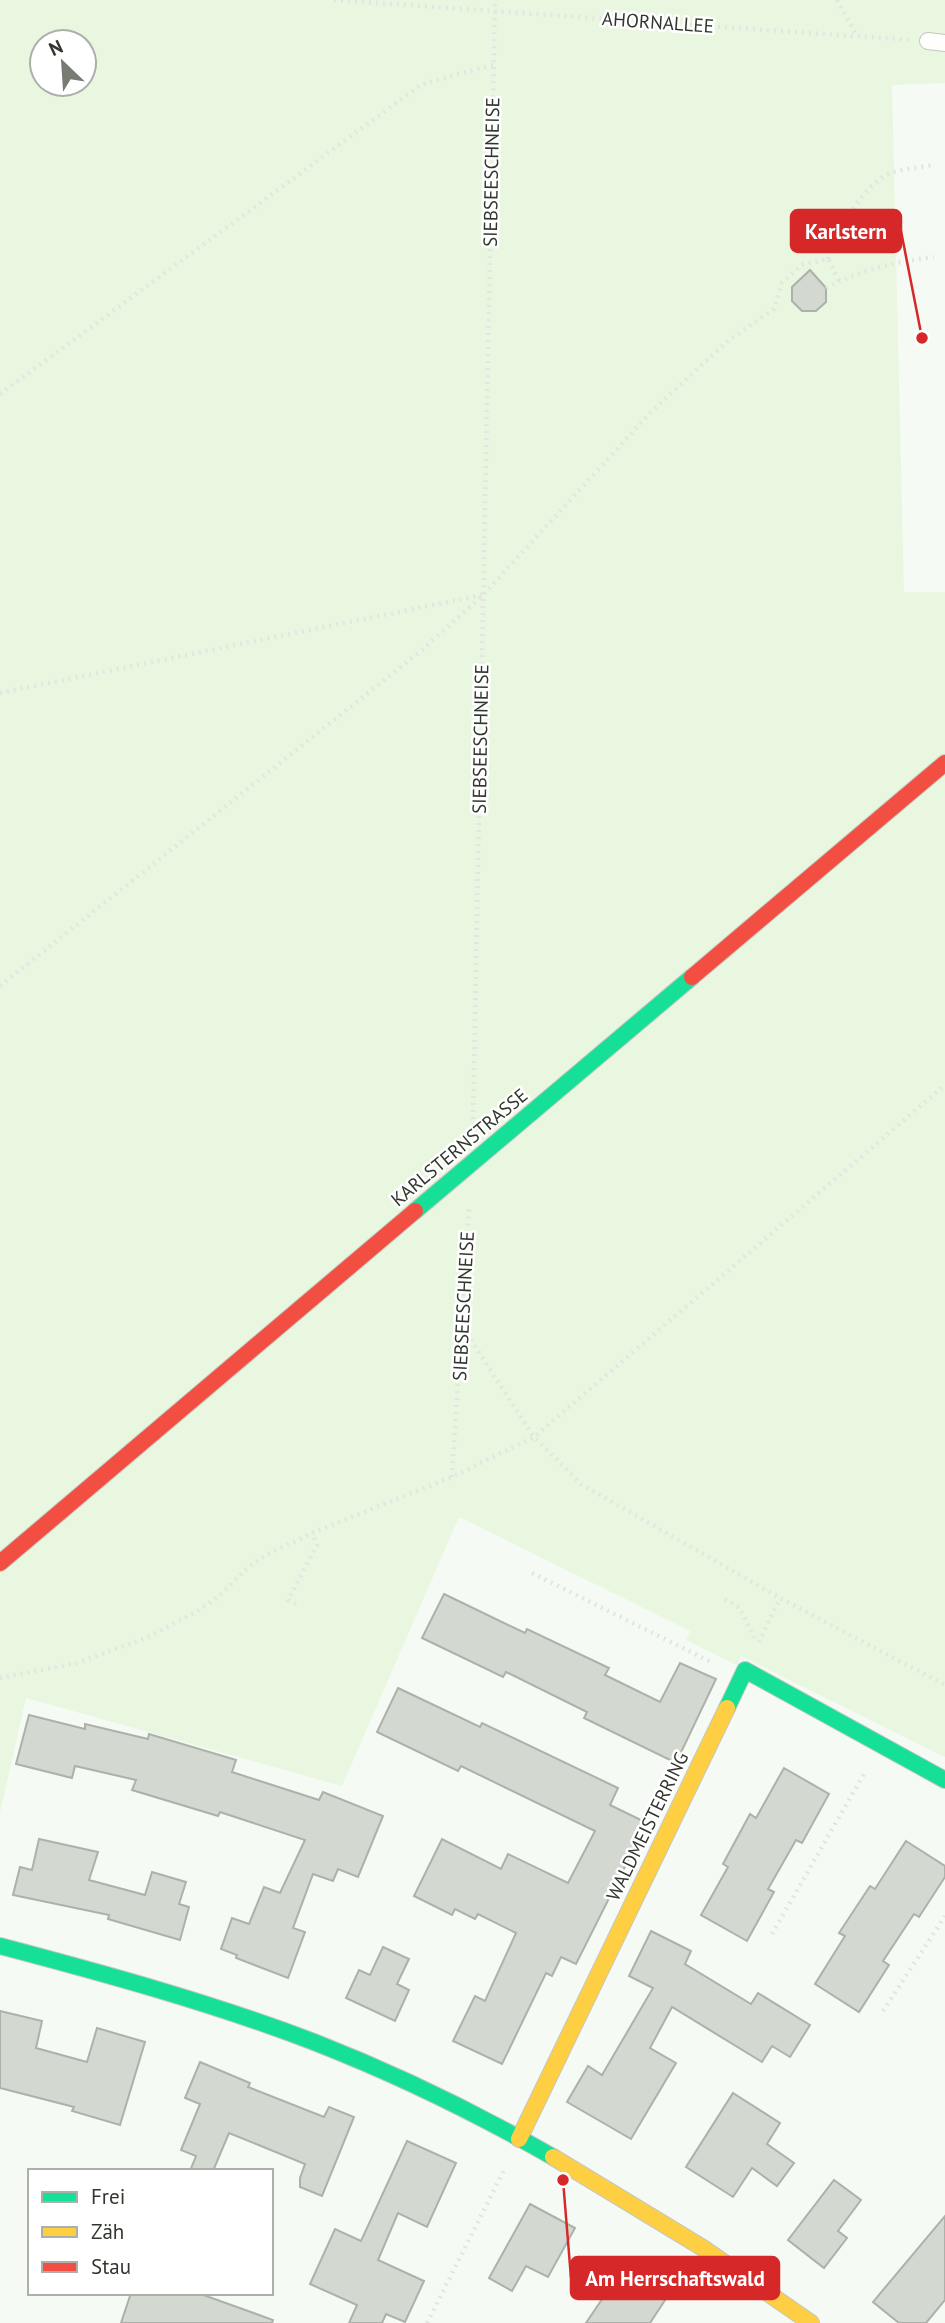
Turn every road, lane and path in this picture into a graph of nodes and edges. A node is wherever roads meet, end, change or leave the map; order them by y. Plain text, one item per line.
1 (334, 0) edge
2 (495, 0) edge
3 (837, 0) edge
4 (495, 11) junction
5 (858, 36) junction
6 (897, 39) dead end
7 (493, 65) junction
8 (933, 166) dead end
9 (934, 257) dead end
10 (828, 258) junction
11 (839, 281) junction
12 (827, 288) dead end
13 (0, 394) edge
14 (483, 595) junction
15 (0, 693) edge
16 (945, 763) edge
17 (0, 986) edge
18 (945, 1085) edge
19 (472, 1125) dead end
20 (472, 1163) junction
21 (463, 1327) junction
22 (534, 1437) junction
23 (452, 1477) junction
24 (312, 1533) junction
25 (0, 1563) edge
26 (532, 1573) dead end
27 (780, 1598) junction
28 (725, 1599) dead end
29 (296, 1604) dead end
30 (742, 1677) junction
31 (0, 1678) edge
32 (945, 1685) edge
33 (882, 1744) junction
34 (945, 1780) edge
35 (945, 1916) edge
36 (772, 1934) dead end
37 (0, 1946) edge
38 (883, 2011) dead end
39 (519, 2139) junction
40 (427, 2323) edge
41 (811, 2323) edge

1 - 4 path, AHORNALLEE
2 - 4 path, SIEBSEESCHNEISE
3 - 5 path
4 - 5 path, AHORNALLEE
4 - 7 path, SIEBSEESCHNEISE
5 - 6 path, AHORNALLEE
7 - 13 path
7 - 14 path, SIEBSEESCHNEISE
8 - 10 path
9 - 11 path
10 - 11 path
10 - 14 path
11 - 12 path
14 - 15 path
14 - 17 path
14 - 19 path, SIEBSEESCHNEISE
16 - 20 street, KARLSTERNSTRASSE
18 - 22 path
20 - 21 path, SIEBSEESCHNEISE
20 - 25 street, KARLSTERNSTRASSE
21 - 22 path
21 - 23 path, SIEBSEESCHNEISE
22 - 23 path
22 - 27 path
23 - 24 path
24 - 29 path
24 - 31 path
26 - 30 path
27 - 28 path
27 - 32 path
30 - 33 street
30 - 39 street, WALDMEISTERRING
33 - 34 street
33 - 36 path
35 - 38 path
37 - 39 street
39 - 40 path
39 - 41 street

